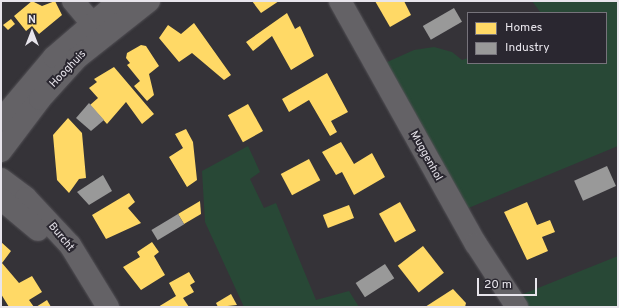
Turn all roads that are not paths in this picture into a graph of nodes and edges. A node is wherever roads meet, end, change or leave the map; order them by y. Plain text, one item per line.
1 (73, 1) edge
2 (119, 1) edge
3 (149, 1) edge
4 (340, 1) edge
5 (96, 29) junction
6 (1, 120) edge
7 (1, 151) edge
8 (1, 179) edge
9 (1, 198) edge
10 (92, 307) edge
11 (108, 307) edge
12 (517, 307) edge

1 - 5 street
2 - 5 street, Hooghuis
3 - 5 street, Hooghuis
4 - 12 street, Muggenhol
5 - 6 street, Hooghuis
5 - 7 street, Hooghuis
8 - 11 street, Burcht
9 - 10 street, Burcht

